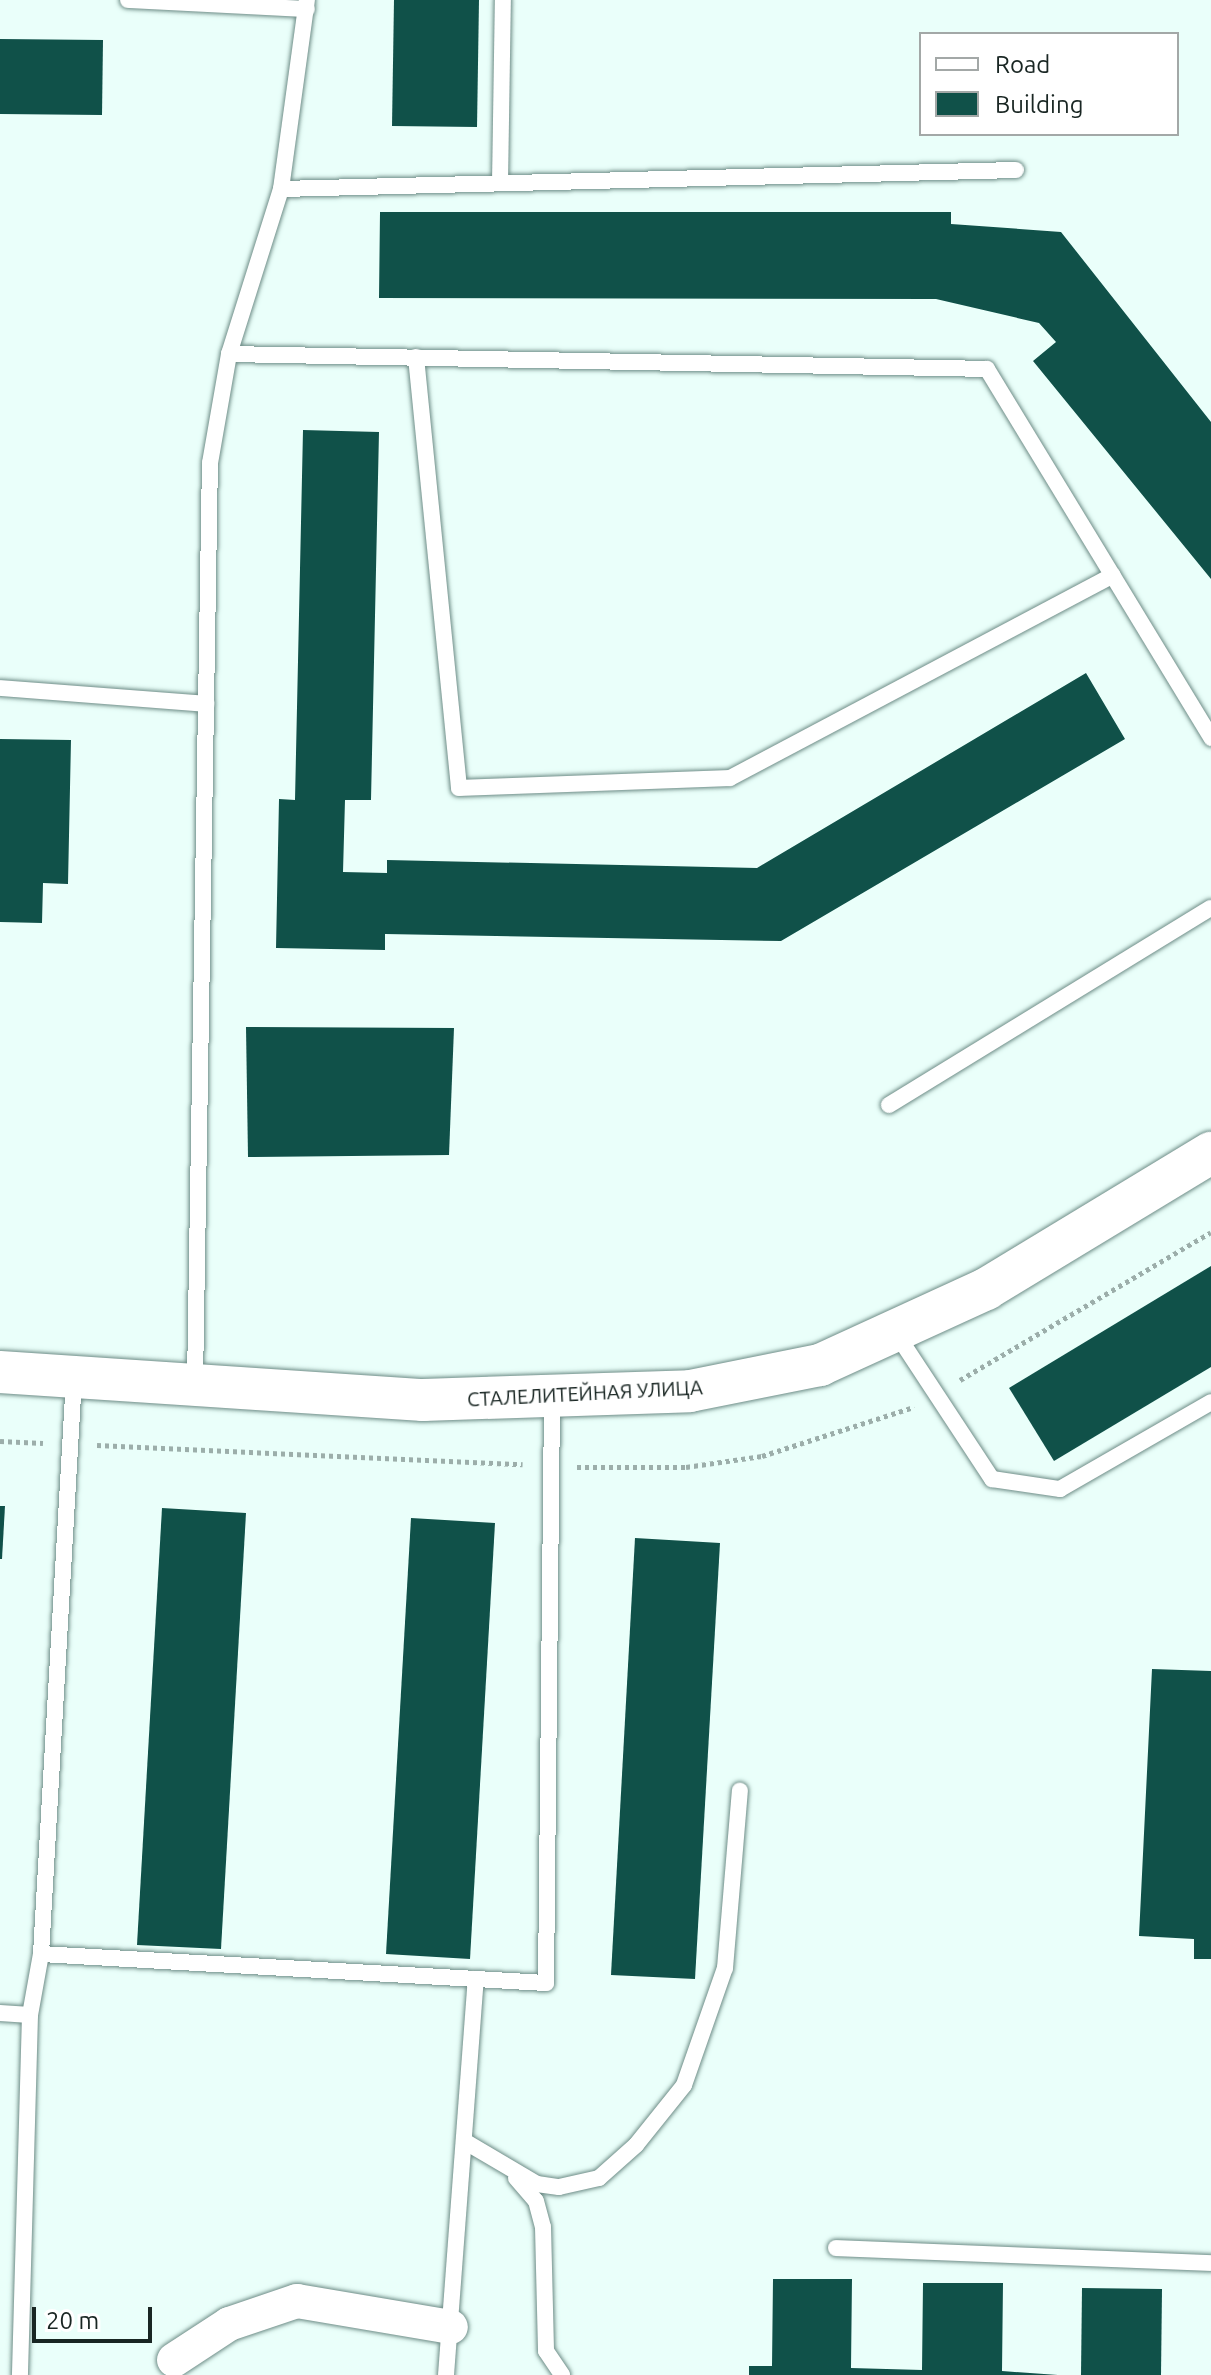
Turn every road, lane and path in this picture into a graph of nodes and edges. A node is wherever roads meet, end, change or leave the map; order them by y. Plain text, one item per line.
1 (128, 0) edge
2 (503, 0) edge
3 (307, 4) edge
4 (1016, 170) dead end
5 (500, 183) junction
6 (281, 189) junction
7 (229, 354) junction
8 (416, 357) junction
9 (1113, 575) junction
10 (0, 688) edge
11 (206, 704) junction
12 (1211, 738) edge
13 (1211, 908) edge
14 (889, 1105) dead end
15 (1211, 1153) edge
16 (895, 1331) junction
17 (0, 1372) edge
18 (74, 1377) junction
19 (195, 1384) junction
20 (552, 1396) junction
21 (1211, 1402) edge
22 (740, 1791) dead end
23 (41, 1954) junction
24 (476, 1979) junction
25 (0, 2013) edge
26 (30, 2015) junction
27 (464, 2141) junction
28 (512, 2174) junction
29 (836, 2248) dead end
30 (1211, 2263) edge
31 (451, 2327) junction
32 (174, 2360) dead end
33 (20, 2375) edge
34 (446, 2375) edge
35 (562, 2375) edge

1 - 3 lane
2 - 5 lane
3 - 6 lane
4 - 5 lane
5 - 6 lane
6 - 7 lane
7 - 8 lane
7 - 11 lane
8 - 9 lane
8 - 9 lane
9 - 12 lane
10 - 11 lane
11 - 19 lane
13 - 14 lane
15 - 16 street, СТАЛЕЛИТЕЙНАЯ УЛИЦА
16 - 20 street, СТАЛЕЛИТЕЙНАЯ УЛИЦА
16 - 21 lane
17 - 18 street, СТАЛЕЛИТЕЙНАЯ УЛИЦА
18 - 19 street, СТАЛЕЛИТЕЙНАЯ УЛИЦА
18 - 23 lane
19 - 20 street, СТАЛЕЛИТЕЙНАЯ УЛИЦА
20 - 24 lane
22 - 28 lane
23 - 24 lane
23 - 26 lane
24 - 27 lane
25 - 26 lane
26 - 33 lane
27 - 28 lane
27 - 31 lane
28 - 35 lane
29 - 30 lane
31 - 32 street
31 - 34 lane

